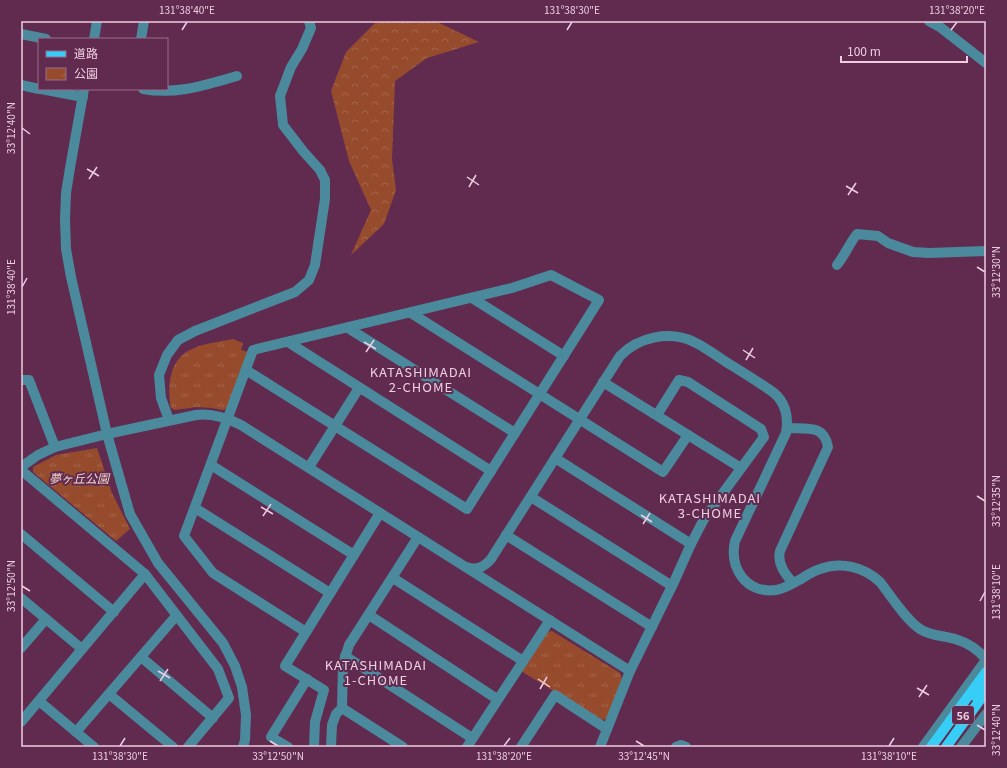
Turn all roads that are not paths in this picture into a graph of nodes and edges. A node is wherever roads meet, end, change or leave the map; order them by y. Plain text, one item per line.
1 (97, 21) edge
2 (144, 21) edge
3 (309, 21) edge
4 (928, 21) edge
5 (21, 34) edge
6 (41, 38) edge
7 (94, 38) edge
8 (141, 38) edge
9 (986, 63) edge
10 (238, 76) dead end
11 (21, 85) edge
12 (38, 89) edge
13 (51, 90) edge
14 (149, 90) edge
15 (83, 93) edge
16 (986, 251) edge
17 (837, 265) dead end
18 (472, 298) junction
19 (411, 312) junction
20 (348, 328) junction
21 (288, 342) junction
22 (564, 356) junction
23 (246, 370) junction
24 (21, 380) edge
25 (603, 382) junction
26 (359, 388) junction
27 (540, 394) junction
28 (657, 415) junction
29 (228, 419) junction
30 (580, 419) junction
31 (169, 420) junction
32 (335, 426) junction
33 (787, 428) junction
34 (515, 433) junction
35 (107, 434) junction
36 (688, 435) junction
37 (55, 447) junction
38 (555, 458) junction
39 (211, 465) junction
40 (21, 467) edge
41 (309, 468) junction
42 (741, 468) junction
43 (21, 470) edge
44 (491, 471) junction
45 (530, 497) junction
46 (194, 508) junction
47 (380, 513) junction
48 (21, 534) edge
49 (506, 535) junction
50 (418, 537) junction
51 (690, 544) junction
52 (354, 555) junction
53 (466, 567) junction
54 (145, 574) junction
55 (393, 578) junction
56 (793, 583) junction
57 (672, 586) junction
58 (330, 593) junction
59 (21, 598) edge
60 (114, 612) junction
61 (369, 615) junction
62 (176, 616) junction
63 (46, 619) junction
64 (550, 620) junction
65 (652, 627) junction
66 (306, 632) junction
67 (21, 648) edge
68 (82, 649) junction
69 (345, 656) junction
70 (141, 657) junction
71 (986, 659) edge
72 (523, 661) junction
73 (630, 670) junction
74 (986, 672) edge
75 (306, 679) junction
76 (986, 684) edge
77 (986, 692) edge
78 (109, 694) junction
79 (497, 699) junction
80 (986, 700) edge
81 (39, 701) junction
82 (342, 708) junction
83 (986, 714) edge
84 (213, 718) junction
85 (21, 722) edge
86 (608, 729) junction
87 (76, 732) junction
88 (470, 743) edge
89 (94, 747) edge
90 (173, 747) edge
91 (188, 747) edge
92 (243, 747) edge
93 (288, 747) edge
94 (314, 747) edge
95 (331, 747) edge
96 (403, 747) edge
97 (521, 747) edge
98 (600, 747) edge
99 (676, 747) edge
100 (686, 747) edge
101 (923, 747) edge
102 (931, 747) edge
103 (939, 747) edge
104 (946, 747) edge
105 (952, 747) edge
106 (961, 747) edge

1 - 7 street
2 - 8 street
3 - 31 street
4 - 9 street
5 - 6 street
10 - 14 street
11 - 12 street
13 - 15 street
15 - 35 street
16 - 17 street
18 - 19 street
18 - 22 street
18 - 22 street
19 - 20 street
19 - 27 street
20 - 21 street
20 - 34 street
21 - 23 street
21 - 26 street
22 - 27 street
23 - 29 street
23 - 32 street
24 - 37 street
25 - 28 street
25 - 30 street
25 - 33 street
26 - 32 street
26 - 44 street
27 - 30 street
27 - 34 street
28 - 36 street
28 - 42 street
29 - 31 street
29 - 39 street
29 - 41 street
30 - 36 street
30 - 38 street
31 - 35 street
32 - 41 street
32 - 44 street
33 - 56 street
33 - 56 street
34 - 44 street
35 - 37 street
35 - 92 street
36 - 42 street
37 - 40 street
38 - 45 street
38 - 51 street
39 - 46 street
39 - 52 street
41 - 47 street
42 - 51 street
43 - 54 street
45 - 49 street
45 - 57 street
46 - 58 street
46 - 66 street
47 - 50 street
47 - 52 street
48 - 60 street
49 - 53 street
49 - 65 street
50 - 53 street
50 - 55 street
51 - 57 street
52 - 58 street
53 - 64 street
54 - 60 street
54 - 62 street
55 - 61 street
55 - 72 street
56 - 71 street
57 - 65 street
58 - 66 street
59 - 63 street
60 - 68 street
61 - 69 street
61 - 79 street
62 - 70 street
62 - 84 street
63 - 67 street
63 - 68 street
64 - 72 street
64 - 73 street
65 - 73 street
66 - 75 street
68 - 81 street
69 - 82 street
69 - 88 street
70 - 78 street
70 - 84 street
71 - 101 street
72 - 79 street
73 - 86 street
74 - 102 main road
75 - 93 street
75 - 94 street
76 - 103 main road, 56
77 - 104 main road, 56
78 - 87 street
78 - 90 street
79 - 88 street
80 - 105 main road
81 - 85 street
81 - 87 street
82 - 95 street
82 - 96 street
83 - 106 street
84 - 91 street
86 - 97 street
86 - 98 street
87 - 89 street
99 - 100 street

